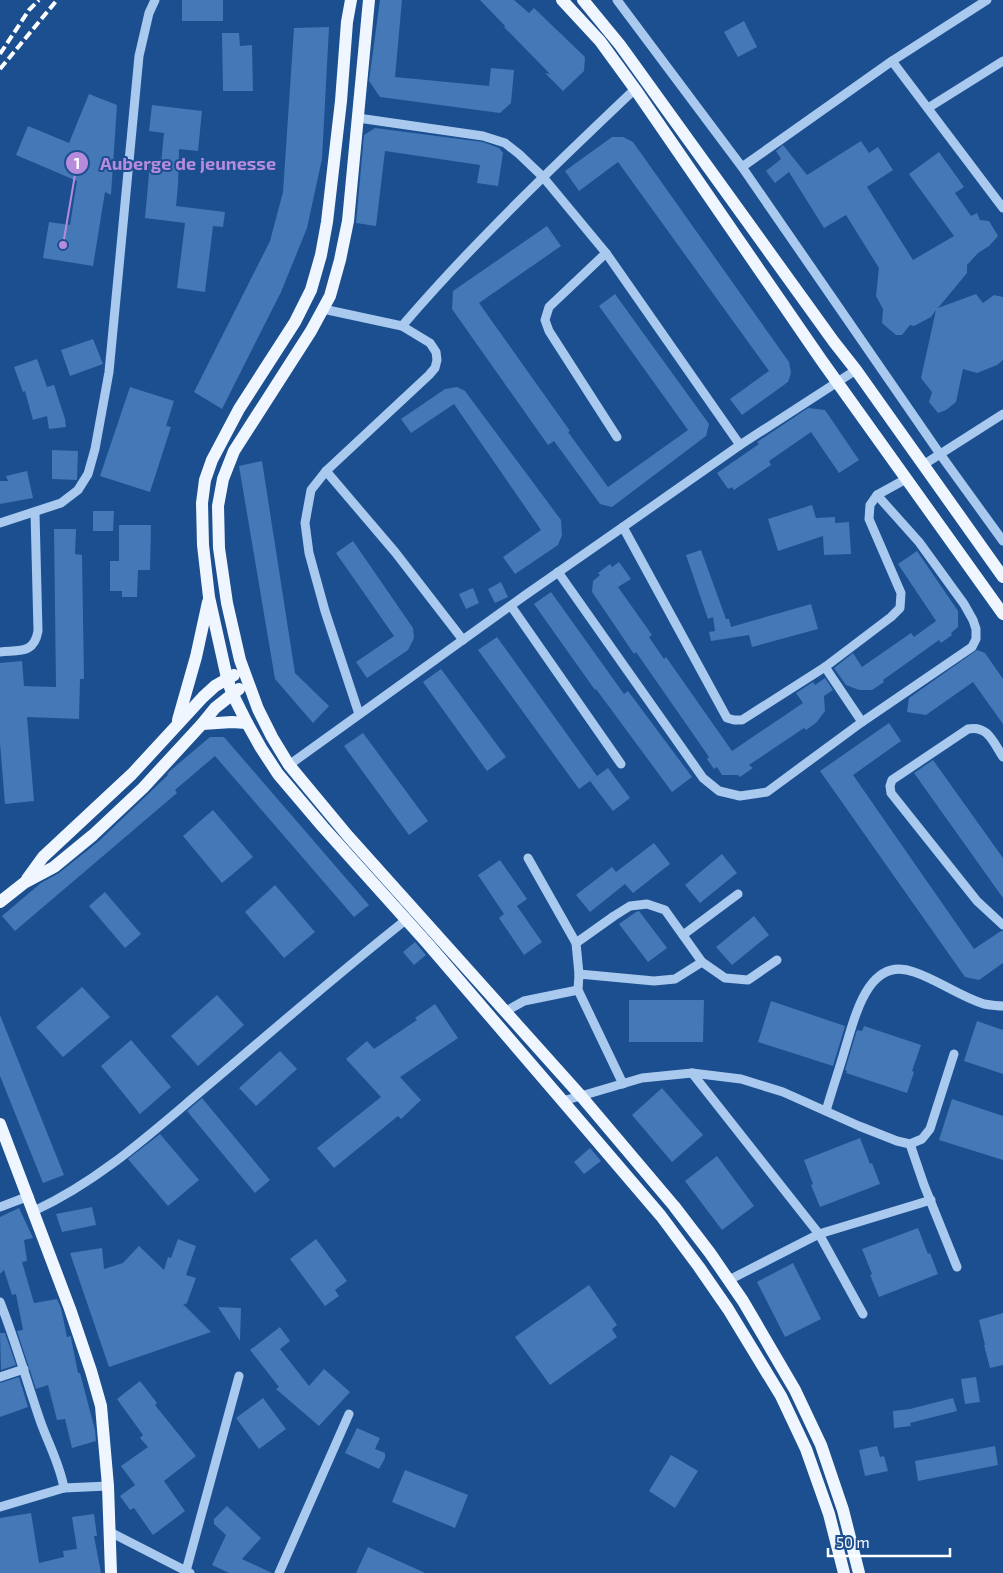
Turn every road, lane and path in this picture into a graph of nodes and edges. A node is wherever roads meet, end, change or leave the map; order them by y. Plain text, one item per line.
1 (155, 0) edge
2 (369, 0) edge
3 (562, 0) edge
4 (583, 0) edge
5 (617, 0) edge
6 (986, 0) edge
7 (350, 2) edge
8 (892, 61) junction
9 (1003, 61) edge
10 (635, 89) junction
11 (928, 108) junction
12 (358, 118) junction
13 (742, 167) junction
14 (543, 177) junction
15 (1003, 208) edge
16 (606, 253) junction
17 (323, 308) junction
18 (402, 326) junction
19 (856, 370) junction
20 (838, 383) junction
21 (1003, 414) edge
22 (618, 437) dead end
23 (740, 446) junction
24 (940, 454) junction
25 (923, 465) junction
26 (326, 472) junction
27 (906, 479) junction
28 (877, 495) junction
29 (35, 513) junction
30 (0, 524) edge
31 (623, 527) junction
32 (1003, 541) edge
33 (558, 572) junction
34 (1003, 578) edge
35 (208, 597) junction
36 (510, 606) junction
37 (1003, 614) edge
38 (463, 640) junction
39 (0, 652) edge
40 (825, 667) junction
41 (243, 670) junction
42 (227, 678) junction
43 (248, 683) junction
44 (232, 693) junction
45 (359, 714) junction
46 (862, 722) junction
47 (247, 723) junction
48 (202, 724) junction
49 (176, 725) junction
50 (1003, 757) edge
51 (621, 764) dead end
52 (289, 765) junction
53 (528, 858) dead end
54 (24, 883) junction
55 (738, 894) dead end
56 (0, 902) edge
57 (407, 920) junction
58 (1003, 925) edge
59 (683, 935) junction
60 (576, 943) junction
61 (777, 960) dead end
62 (702, 962) junction
63 (579, 974) junction
64 (578, 990) junction
65 (1003, 1006) edge
66 (506, 1011) junction
67 (954, 1054) dead end
68 (692, 1074) junction
69 (622, 1084) junction
70 (581, 1096) junction
71 (562, 1101) junction
72 (826, 1111) junction
73 (0, 1124) edge
74 (910, 1144) junction
75 (28, 1196) junction
76 (931, 1200) junction
77 (0, 1207) edge
78 (34, 1211) junction
79 (819, 1234) junction
80 (957, 1267) dead end
81 (729, 1280) junction
82 (0, 1302) edge
83 (863, 1314) dead end
84 (24, 1369) junction
85 (239, 1376) dead end
86 (0, 1377) edge
87 (349, 1414) dead end
88 (108, 1486) junction
89 (64, 1488) junction
90 (0, 1507) edge
91 (843, 1510) junction
92 (829, 1514) junction
93 (110, 1532) junction
94 (188, 1572) edge
95 (111, 1573) edge
96 (279, 1573) edge
97 (844, 1573) edge
98 (859, 1573) edge

1 - 29 street
2 - 12 main road
3 - 10 main road
4 - 19 main road
5 - 13 street
6 - 8 street
7 - 35 main road
8 - 11 street
8 - 13 street
9 - 11 street
10 - 14 street
10 - 20 main road
11 - 15 street
12 - 14 street
12 - 17 main road
13 - 24 street
14 - 16 street
14 - 18 street
16 - 22 street
16 - 23 street
17 - 18 street
17 - 41 main road
18 - 26 street
19 - 20 street
19 - 25 main road
20 - 23 street
20 - 27 main road
21 - 24 street
23 - 31 street
24 - 25 street
24 - 32 street
25 - 34 main road
26 - 38 street
26 - 45 street
27 - 28 street
27 - 37 main road
28 - 40 street
28 - 46 street
29 - 30 street
29 - 39 street
31 - 33 street
31 - 40 street
33 - 36 street
33 - 46 street
35 - 42 main road
35 - 49 main road
36 - 38 street
36 - 51 street
38 - 45 street
40 - 46 street
41 - 42 main road
41 - 43 main road
42 - 44 main road
42 - 49 main road
43 - 44 main road
43 - 52 main road
44 - 47 main road
44 - 48 main road
45 - 52 street
47 - 48 main road
47 - 57 main road
48 - 54 main road
49 - 54 main road
50 - 58 street
52 - 66 main road
53 - 60 street
54 - 56 main road
55 - 59 street
57 - 71 main road
57 - 78 street
59 - 60 street
59 - 62 street
60 - 63 street
61 - 62 street
62 - 63 street
63 - 64 street
64 - 66 street
64 - 69 street
65 - 72 street
66 - 70 main road
67 - 74 street
68 - 69 street
68 - 72 street
68 - 79 street
69 - 70 street
70 - 71 street
70 - 81 main road
71 - 92 main road
72 - 74 street
73 - 75 main road
74 - 76 street
75 - 77 street
75 - 78 main road
76 - 79 street
76 - 80 street
78 - 88 main road
79 - 81 street
79 - 83 street
81 - 91 main road
82 - 84 street
84 - 86 street
84 - 89 street
85 - 94 street
87 - 96 street
88 - 89 street
88 - 93 main road
89 - 90 street
91 - 92 main road
91 - 98 main road
92 - 97 main road
93 - 94 street
93 - 95 main road

